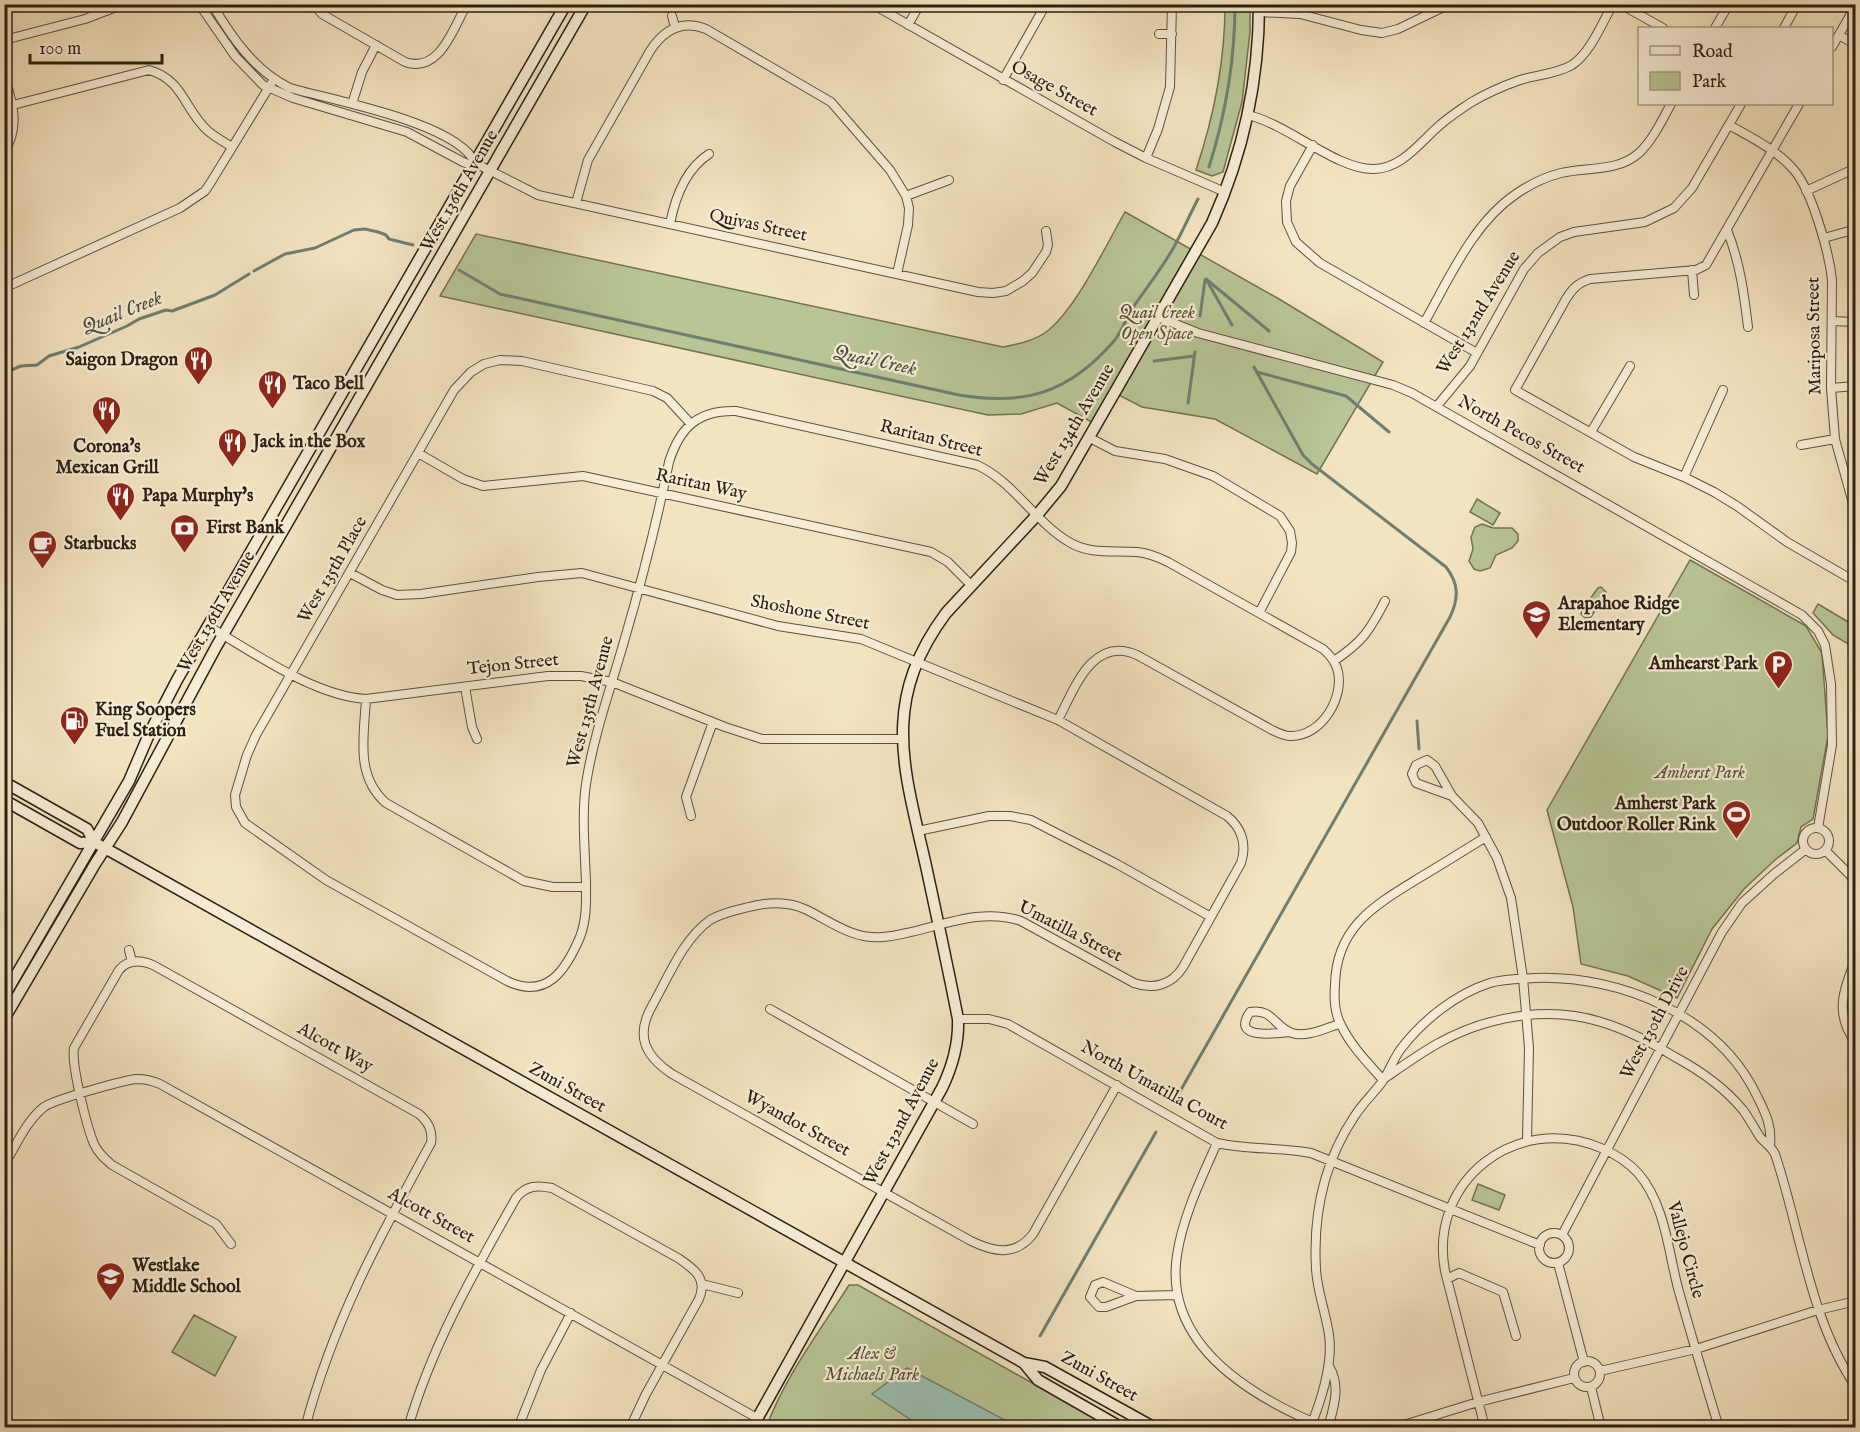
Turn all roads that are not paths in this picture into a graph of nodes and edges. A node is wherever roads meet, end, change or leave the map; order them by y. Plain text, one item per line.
1 (123, 4) edge
2 (199, 4) edge
3 (212, 4) edge
4 (313, 4) edge
5 (467, 4) edge
6 (567, 4) edge
7 (586, 4) edge
8 (872, 4) edge
9 (920, 4) edge
10 (1046, 4) edge
11 (1172, 4) edge
12 (1450, 4) edge
13 (1613, 4) edge
14 (1620, 4) edge
15 (1729, 4) edge
16 (1797, 4) edge
17 (1856, 5) edge
18 (1259, 8) edge
19 (672, 16) dead end
20 (908, 25) junction
21 (675, 27) junction
22 (1661, 27) edge
23 (1716, 27) edge
24 (1785, 27) edge
25 (1160, 34) dead end
26 (1172, 34) junction
27 (1839, 35) junction
28 (4, 40) edge
29 (376, 45) junction
30 (1833, 45) edge
31 (1856, 45) edge
32 (4, 75) edge
33 (274, 79) junction
34 (1003, 80) junction
35 (267, 88) junction
36 (352, 104) junction
37 (13, 105) junction
38 (1670, 105) edge
39 (1740, 105) edge
40 (1799, 105) edge
41 (1248, 115) junction
42 (1729, 125) junction
43 (1313, 145) junction
44 (232, 147) junction
45 (1773, 150) junction
46 (4, 152) edge
47 (709, 154) dead end
48 (1146, 158) junction
49 (475, 163) junction
50 (1856, 168) edge
51 (490, 171) junction
52 (949, 180) dead end
53 (1806, 191) junction
54 (1225, 192) junction
55 (906, 196) junction
56 (576, 203) junction
57 (670, 224) junction
58 (1856, 229) edge
59 (1727, 230) junction
60 (1046, 231) dead end
61 (1824, 238) junction
62 (1692, 270) junction
63 (897, 274) junction
64 (4, 288) edge
65 (1694, 295) dead end
66 (1158, 317) junction
67 (1832, 321) junction
68 (1856, 322) edge
69 (1424, 323) junction
70 (1748, 327) dead end
71 (1477, 353) junction
72 (1630, 366) dead end
73 (1856, 386) edge
74 (1831, 388) junction
75 (1723, 390) dead end
76 (1437, 406) junction
77 (691, 424) junction
78 (1591, 432) junction
79 (1090, 438) junction
80 (1835, 439) junction
81 (1801, 445) dead end
82 (418, 453) junction
83 (1684, 477) junction
84 (662, 493) junction
85 (1856, 514) edge
86 (1037, 515) junction
87 (350, 573) junction
88 (1856, 582) edge
89 (971, 585) junction
90 (639, 588) junction
91 (1385, 601) dead end
92 (1259, 613) junction
93 (208, 626) junction
94 (223, 635) junction
95 (1334, 661) junction
96 (916, 663) junction
97 (292, 674) junction
98 (612, 682) junction
99 (465, 687) junction
100 (366, 699) junction
101 (1058, 720) junction
102 (713, 722) junction
103 (477, 739) dead end
104 (902, 739) junction
105 (4, 782) edge
106 (1452, 796) junction
107 (4, 800) edge
108 (691, 816) dead end
109 (1818, 828) junction
110 (918, 831) junction
111 (1486, 837) junction
112 (94, 842) junction
113 (105, 848) junction
114 (1806, 849) junction
115 (1826, 850) junction
116 (1856, 881) edge
117 (586, 887) junction
118 (1211, 917) junction
119 (939, 925) junction
120 (129, 950) dead end
121 (1856, 959) edge
122 (132, 962) junction
123 (1523, 978) junction
124 (541, 986) joint
125 (4, 996) edge
126 (770, 1009) dead end
127 (1678, 1014) junction
128 (1527, 1015) junction
129 (4, 1019) edge
130 (958, 1019) junction
131 (1340, 1023) junction
132 (1290, 1032) junction
133 (644, 1041) joint
134 (1856, 1043) edge
135 (1660, 1048) junction
136 (1383, 1080) junction
137 (1117, 1085) junction
138 (81, 1094) junction
139 (934, 1101) junction
140 (973, 1124) dead end
141 (1527, 1140) junction
142 (1217, 1143) junction
143 (1770, 1145) junction
144 (1605, 1150) junction
145 (1331, 1161) junction
146 (4, 1165) edge
147 (529, 1177) dead end
148 (531, 1186) junction
149 (883, 1191) junction
150 (1450, 1207) junction
151 (393, 1214) junction
152 (1562, 1235) junction
153 (231, 1244) dead end
154 (1540, 1245) junction
155 (843, 1262) junction
156 (480, 1263) junction
157 (1558, 1263) junction
158 (1447, 1279) junction
159 (702, 1284) junction
160 (738, 1293) dead end
161 (1177, 1294) junction
162 (1136, 1296) junction
163 (1856, 1301) edge
164 (1818, 1310) junction
165 (571, 1313) junction
166 (1516, 1336) dead end
167 (1696, 1349) junction
168 (1584, 1362) junction
169 (662, 1364) junction
170 (1024, 1364) junction
171 (1329, 1366) junction
172 (1600, 1371) junction
173 (1574, 1378) junction
174 (1591, 1387) junction
175 (1856, 1387) edge
176 (1478, 1402) junction
177 (754, 1423) edge
178 (1311, 1425) edge
179 (305, 1428) edge
180 (408, 1428) edge
181 (518, 1428) edge
182 (630, 1428) edge
183 (1122, 1428) edge
184 (1155, 1428) edge
185 (1327, 1428) edge
186 (1394, 1428) edge
187 (1485, 1428) edge
188 (1600, 1428) edge
189 (1719, 1428) edge

1 - 28 street
2 - 35 street, Quivas Street
3 - 33 street, Quivas Street
4 - 29 street
5 - 29 street
6 - 49 main road, West 136th Avenue
7 - 51 main road, West 136th Avenue
8 - 20 street, Osage Street
9 - 20 street
10 - 34 street
11 - 26 street
12 - 18 street
13 - 43 street
14 - 22 street
15 - 23 street
16 - 24 street
17 - 27 street
18 - 41 main road, West 134th Avenue
19 - 21 street
20 - 34 street, Osage Street
21 - 55 street
21 - 56 street
25 - 26 street
26 - 48 street
27 - 30 street
27 - 31 street
29 - 36 street
32 - 37 street
33 - 35 street
33 - 36 street, Quivas Street
34 - 48 street, Osage Street
35 - 44 street
35 - 49 street, Quivas Street
36 - 49 street, Quivas Street
37 - 44 street
37 - 46 street
38 - 69 street
39 - 42 street, West 132nd Avenue
40 - 45 street
41 - 43 street
41 - 54 main road, West 134th Avenue
42 - 45 street, Mariposa Street
42 - 71 street, West 132nd Avenue
43 - 69 street
44 - 64 street
45 - 53 street, Mariposa Street
45 - 59 street
47 - 57 street
48 - 54 street, Osage Street
49 - 51 street, Quivas Street
49 - 93 main road, West 136th Avenue
50 - 53 street
51 - 56 street, Quivas Street
51 - 94 main road, West 136th Avenue
52 - 55 street
53 - 61 street, Mariposa Street
54 - 66 main road, West 134th Avenue
55 - 63 street
56 - 57 street, Quivas Street
57 - 63 street, Quivas Street
58 - 61 street
59 - 62 street
59 - 70 street
60 - 63 street, Quivas Street
61 - 67 street, Mariposa Street
62 - 65 street
62 - 78 street
66 - 76 street, North Pecos Street
66 - 79 main road, West 134th Avenue
67 - 68 street
67 - 74 street, Mariposa Street
69 - 71 street
71 - 76 street, West 132nd Avenue
72 - 78 street
73 - 74 street
74 - 80 street, Mariposa Street
75 - 83 street
76 - 109 street, North Pecos Street
77 - 82 street, West 135th Place
77 - 84 street, West 135th Avenue
77 - 86 street, Raritan Street
78 - 83 street
79 - 86 main road, West 134th Avenue
79 - 92 street
80 - 81 street
80 - 85 street, Mariposa Street
82 - 84 street, Raritan Way
82 - 87 street, West 135th Place
83 - 88 street
84 - 89 street, Raritan Way
84 - 90 street, West 135th Avenue
86 - 89 main road, West 134th Avenue
86 - 92 street, Raritan Street
87 - 90 street, Shoshone Street
87 - 97 street, West 135th Place
89 - 96 main road, West 134th Avenue
90 - 96 street, Shoshone Street
90 - 98 street, West 135th Avenue
91 - 95 street
92 - 95 street, Raritan Street
93 - 94 street, Tejon Street
93 - 112 main road, West 136th Avenue
94 - 97 street, Tejon Street
94 - 113 main road, West 136th Avenue
95 - 101 street
96 - 101 street, Shoshone Street
96 - 104 main road, West 132nd Avenue
97 - 100 street, Tejon Street
97 - 124 street, West 135th Place
98 - 99 street, Tejon Street
98 - 102 street, Tejon Street
98 - 117 street, West 135th Avenue
99 - 100 street, Tejon Street
99 - 103 street
100 - 117 street
101 - 118 street, Shoshone Street
102 - 104 street, Tejon Street
102 - 108 street
104 - 110 main road, West 132nd Avenue
105 - 112 main road, Zuni Street
106 - 106 street
106 - 111 street
107 - 112 main road, Zuni Street
109 - 114 street
109 - 115 street
110 - 118 street
110 - 119 main road, West 132nd Avenue
111 - 123 street
111 - 131 street
112 - 113 main road, Zuni Street
112 - 125 main road, West 136th Avenue
113 - 129 main road, West 136th Avenue
113 - 155 main road, Zuni Street
114 - 115 street
114 - 127 street, West 130th Drive
115 - 116 street
117 - 124 street, West 135th Avenue
118 - 119 street, Umatilla Street
119 - 130 main road, West 132nd Avenue
119 - 133 street, Umatilla Street
120 - 122 street
121 - 134 street
122 - 138 street
122 - 151 street, Alcott Way
123 - 127 street
123 - 128 street
123 - 136 street
126 - 139 street
127 - 135 street, West 130th Drive
127 - 143 street
128 - 135 street
128 - 136 street
128 - 141 street
130 - 137 street, North Umatilla Court
130 - 139 main road, West 132nd Avenue
131 - 132 street
131 - 136 street
132 - 132 street
133 - 149 street, Wyandot Street
135 - 143 street
135 - 144 street, West 130th Drive
136 - 145 street
137 - 142 street, North Umatilla Court
137 - 149 street, Wyandot Street
138 - 146 street
138 - 151 street, Alcott Street
138 - 153 street
139 - 140 street
139 - 149 main road, West 132nd Avenue
141 - 144 street, Vallejo Circle
141 - 150 street, Vallejo Circle
142 - 145 street, North Umatilla Court
142 - 161 street
143 - 164 street
144 - 152 street, West 130th Drive
144 - 167 street, Vallejo Circle
145 - 150 street, North Umatilla Court
145 - 171 street
147 - 148 street
148 - 156 street
148 - 159 street
149 - 155 main road, West 132nd Avenue
150 - 154 street, North Umatilla Court
150 - 158 street, Vallejo Circle
151 - 156 street, Alcott Street
151 - 179 street, Alcott Way
152 - 154 street
152 - 157 street
154 - 157 street
155 - 170 main road, Zuni Street
155 - 177 main road, West 132nd Avenue
156 - 165 street, Alcott Street
156 - 180 street
157 - 168 street
158 - 166 street
158 - 176 street, Vallejo Circle
159 - 160 street
159 - 169 street
161 - 162 street
161 - 178 street
162 - 162 street
163 - 164 street
164 - 167 street
164 - 175 street
165 - 169 street, Alcott Street
165 - 181 street
167 - 172 street
167 - 189 street, Vallejo Circle
168 - 172 street
168 - 173 street
169 - 177 street, Alcott Street
169 - 182 street
170 - 183 main road, Zuni Street
170 - 184 main road, Zuni Street
171 - 178 street
171 - 185 street
172 - 174 street
173 - 174 street
173 - 176 street
174 - 188 street
176 - 186 street
176 - 187 street, Vallejo Circle
178 - 185 street

